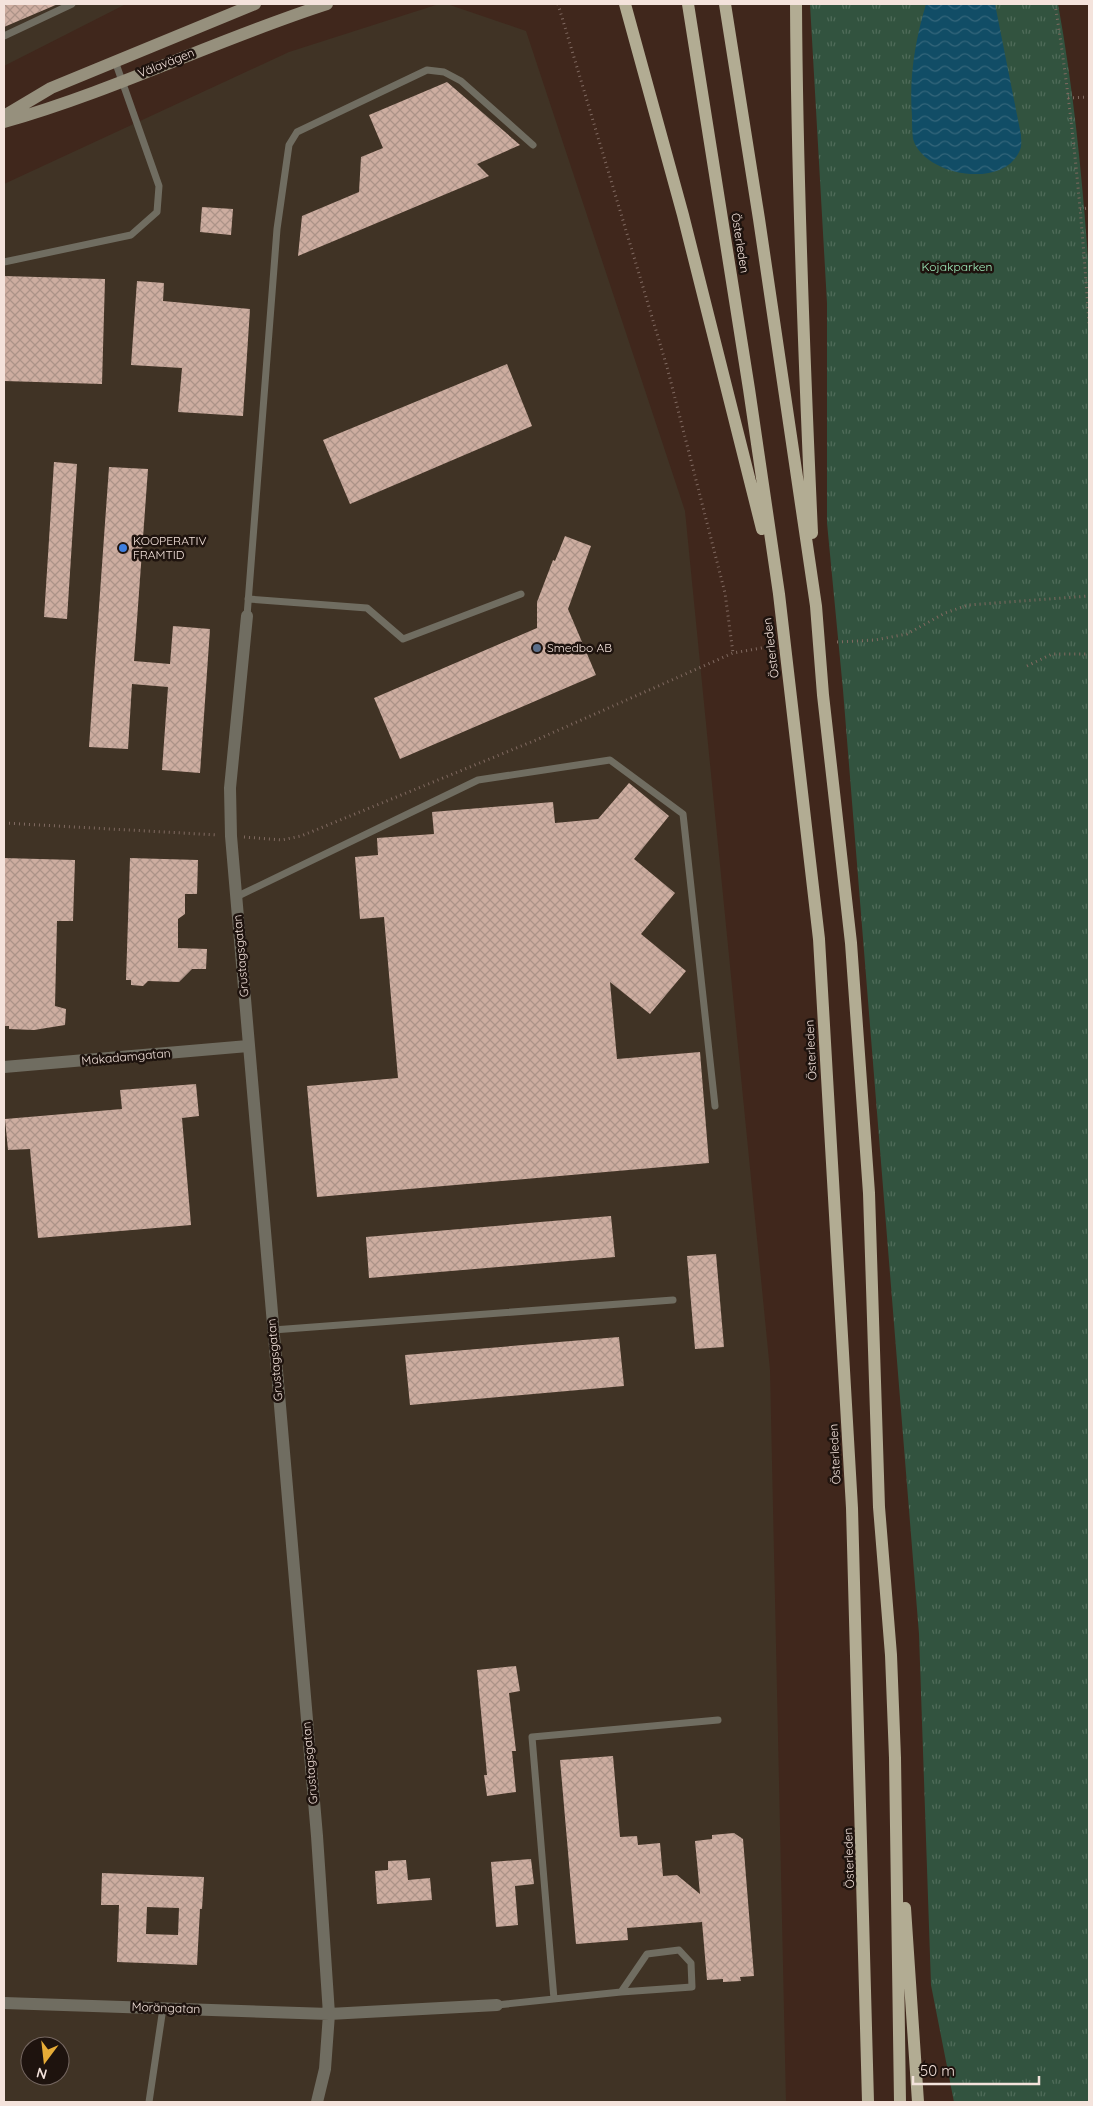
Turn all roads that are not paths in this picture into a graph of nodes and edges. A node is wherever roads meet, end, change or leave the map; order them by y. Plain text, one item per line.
1 (72, 4) edge
2 (255, 4) edge
3 (327, 4) edge
4 (625, 4) edge
5 (688, 4) edge
6 (725, 4) edge
7 (796, 4) edge
8 (4, 36) edge
9 (116, 61) junction
10 (122, 80) junction
11 (4, 116) edge
12 (4, 122) edge
13 (533, 145) dead end
14 (4, 262) edge
15 (521, 594) dead end
16 (779, 594) junction
17 (248, 599) junction
18 (816, 606) junction
19 (246, 616) joint
20 (236, 898) junction
21 (248, 1046) junction
22 (4, 1067) edge
23 (714, 1106) dead end
24 (673, 1300) dead end
25 (273, 1330) junction
26 (718, 1720) dead end
27 (896, 1758) junction
28 (621, 1992) junction
29 (554, 1999) junction
30 (4, 2003) edge
31 (497, 2005) joint
32 (163, 2008) junction
33 (329, 2014) junction
34 (866, 2029) junction
35 (149, 2102) edge
36 (317, 2102) edge
37 (862, 2102) edge
38 (868, 2102) edge
39 (900, 2102) edge
40 (918, 2102) edge

1 - 8 lane
2 - 9 main road, Välavägen
3 - 10 main road, Välavägen
4 - 16 main road
5 - 16 main road, Österleden
6 - 18 main road, Österleden
7 - 18 main road
9 - 10 lane
9 - 11 main road, Välavägen
10 - 12 main road, Välavägen
10 - 14 lane
13 - 17 lane
15 - 17 lane
16 - 34 main road, Österleden
17 - 19 lane
18 - 27 main road, Österleden
19 - 20 street, Grustagsgatan
20 - 21 street, Grustagsgatan
20 - 23 lane
21 - 22 street, Makadamgatan
21 - 25 street, Grustagsgatan
24 - 25 lane
25 - 33 street, Grustagsgatan
26 - 29 lane
27 - 39 main road, Österleden
27 - 40 main road
28 - 28 lane
28 - 29 lane
29 - 31 lane
30 - 32 street, Morängatan
31 - 33 street, Morängatan
32 - 33 street, Morängatan
32 - 35 lane
33 - 36 street, Grustagsgatan
34 - 37 main road
34 - 38 main road, Österleden

